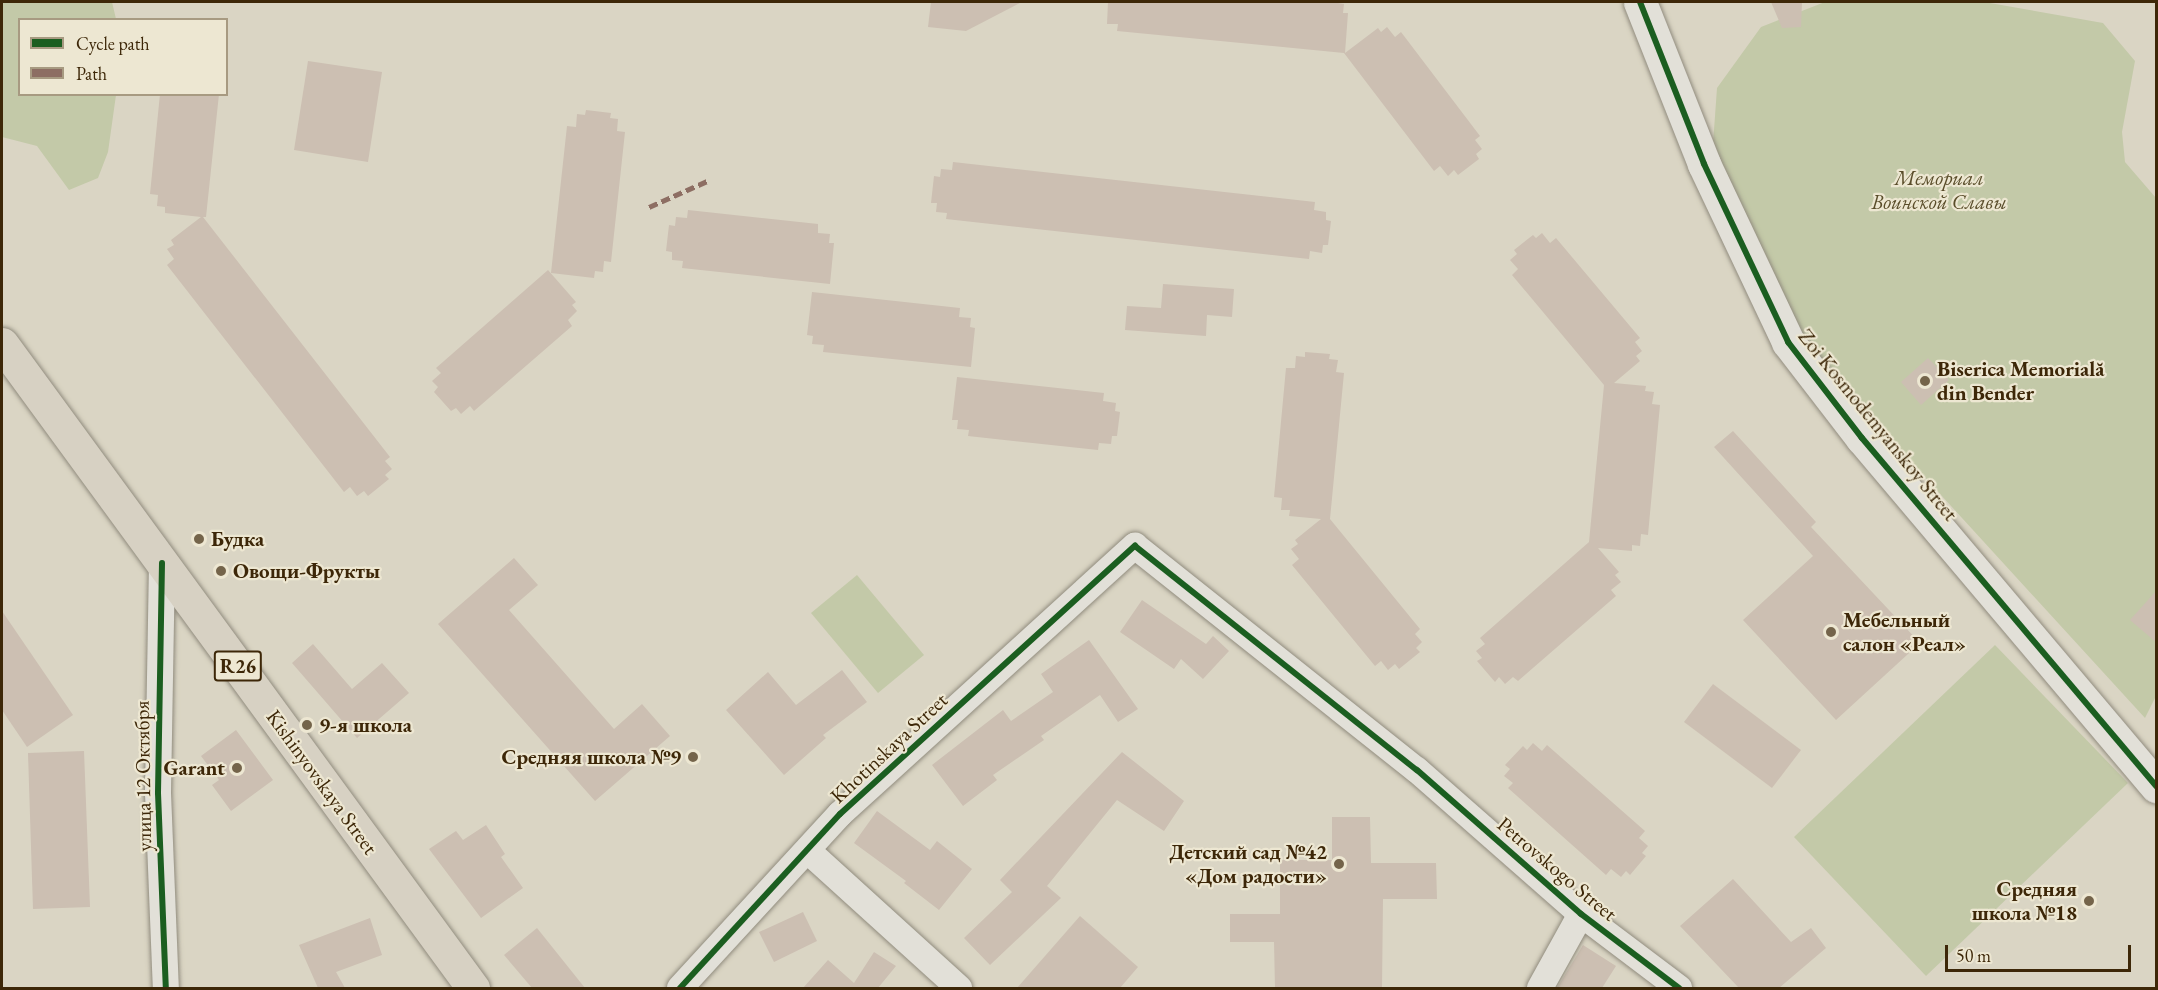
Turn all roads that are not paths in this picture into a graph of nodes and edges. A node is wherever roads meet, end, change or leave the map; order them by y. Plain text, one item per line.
1 (1640, 2) edge
2 (2, 344) edge
3 (1135, 546) joint
4 (162, 563) junction
5 (2157, 786) edge
6 (808, 851) junction
7 (1581, 914) junction
8 (166, 988) edge
9 (473, 988) edge
10 (680, 988) edge
11 (959, 988) edge
12 (1540, 988) edge
13 (1679, 988) edge

1 - 5 street, Zoi Kosmodemyanskoy Street
2 - 4 main road, Kishinyovskaya Street / R26
3 - 6 street, Khotinskaya Street
3 - 7 street, Petrovskogo Street
4 - 8 street, улица 12 Октября
4 - 9 main road, Kishinyovskaya Street / R26
6 - 10 street, Khotinskaya Street
6 - 11 street
7 - 12 street
7 - 13 street, Petrovskogo Street

